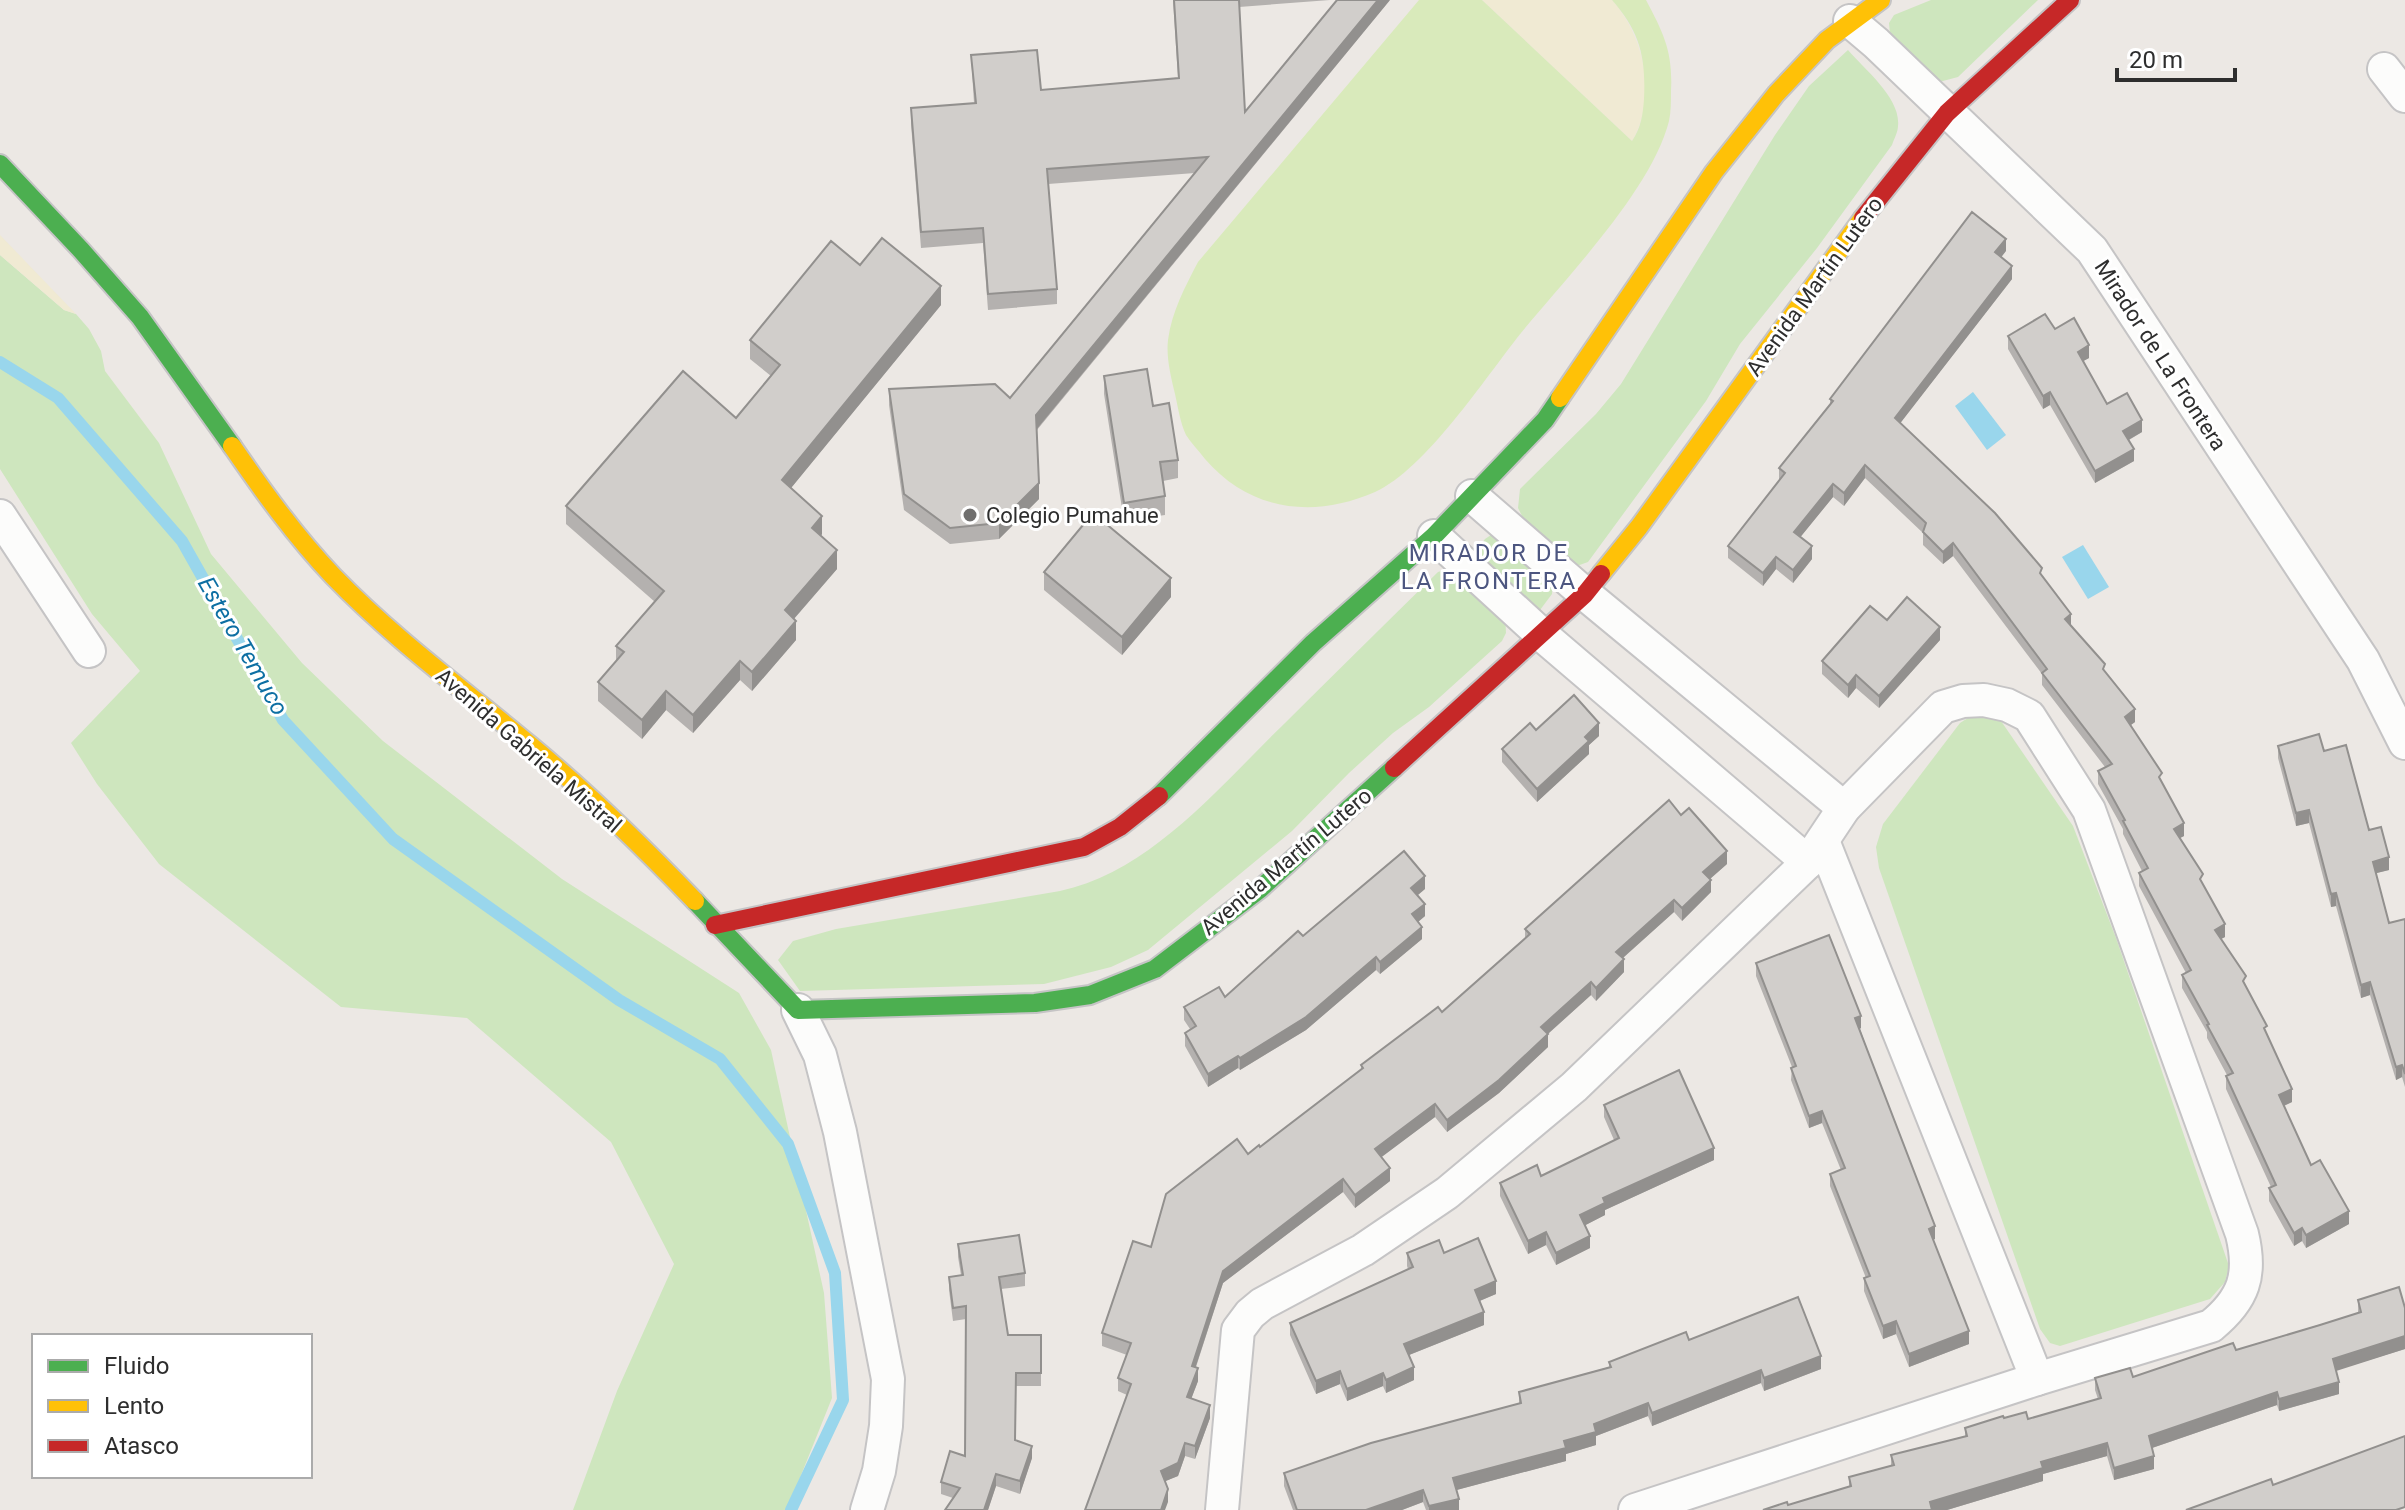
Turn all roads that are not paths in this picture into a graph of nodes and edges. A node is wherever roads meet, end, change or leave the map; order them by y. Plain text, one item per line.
1 (1881, 0) edge
2 (2070, 0) edge
3 (1850, 21) junction
4 (2384, 69) dead end
5 (2405, 96) edge
6 (1947, 113) junction
7 (0, 164) edge
8 (1472, 496) junction
9 (5, 533) edge
10 (1434, 536) junction
11 (1585, 594) junction
12 (1542, 635) junction
13 (89, 651) dead end
14 (2405, 743) edge
15 (1844, 808) junction
16 (1815, 851) junction
17 (715, 925) junction
18 (798, 1010) junction
19 (2037, 1379) junction
20 (867, 1510) edge
21 (1222, 1510) edge
22 (1635, 1510) edge

1 - 3 street
2 - 6 street, Avenida Martín Lutero
3 - 6 street, Mirador de La Frontera
3 - 8 street
4 - 5 street
6 - 11 street, Avenida Martín Lutero
6 - 14 street, Mirador de La Frontera
7 - 17 street, Avenida Gabriela Mistral
8 - 10 street
8 - 11 street
9 - 13 street
10 - 12 street
10 - 17 street
11 - 12 street, Avenida Martín Lutero
11 - 15 street
12 - 16 street
12 - 18 street, Avenida Martín Lutero
15 - 16 street
15 - 19 street
16 - 19 street
16 - 21 street
17 - 18 street, Avenida Gabriela Mistral
18 - 20 street, Avenida Gabriela Mistral
19 - 22 street

